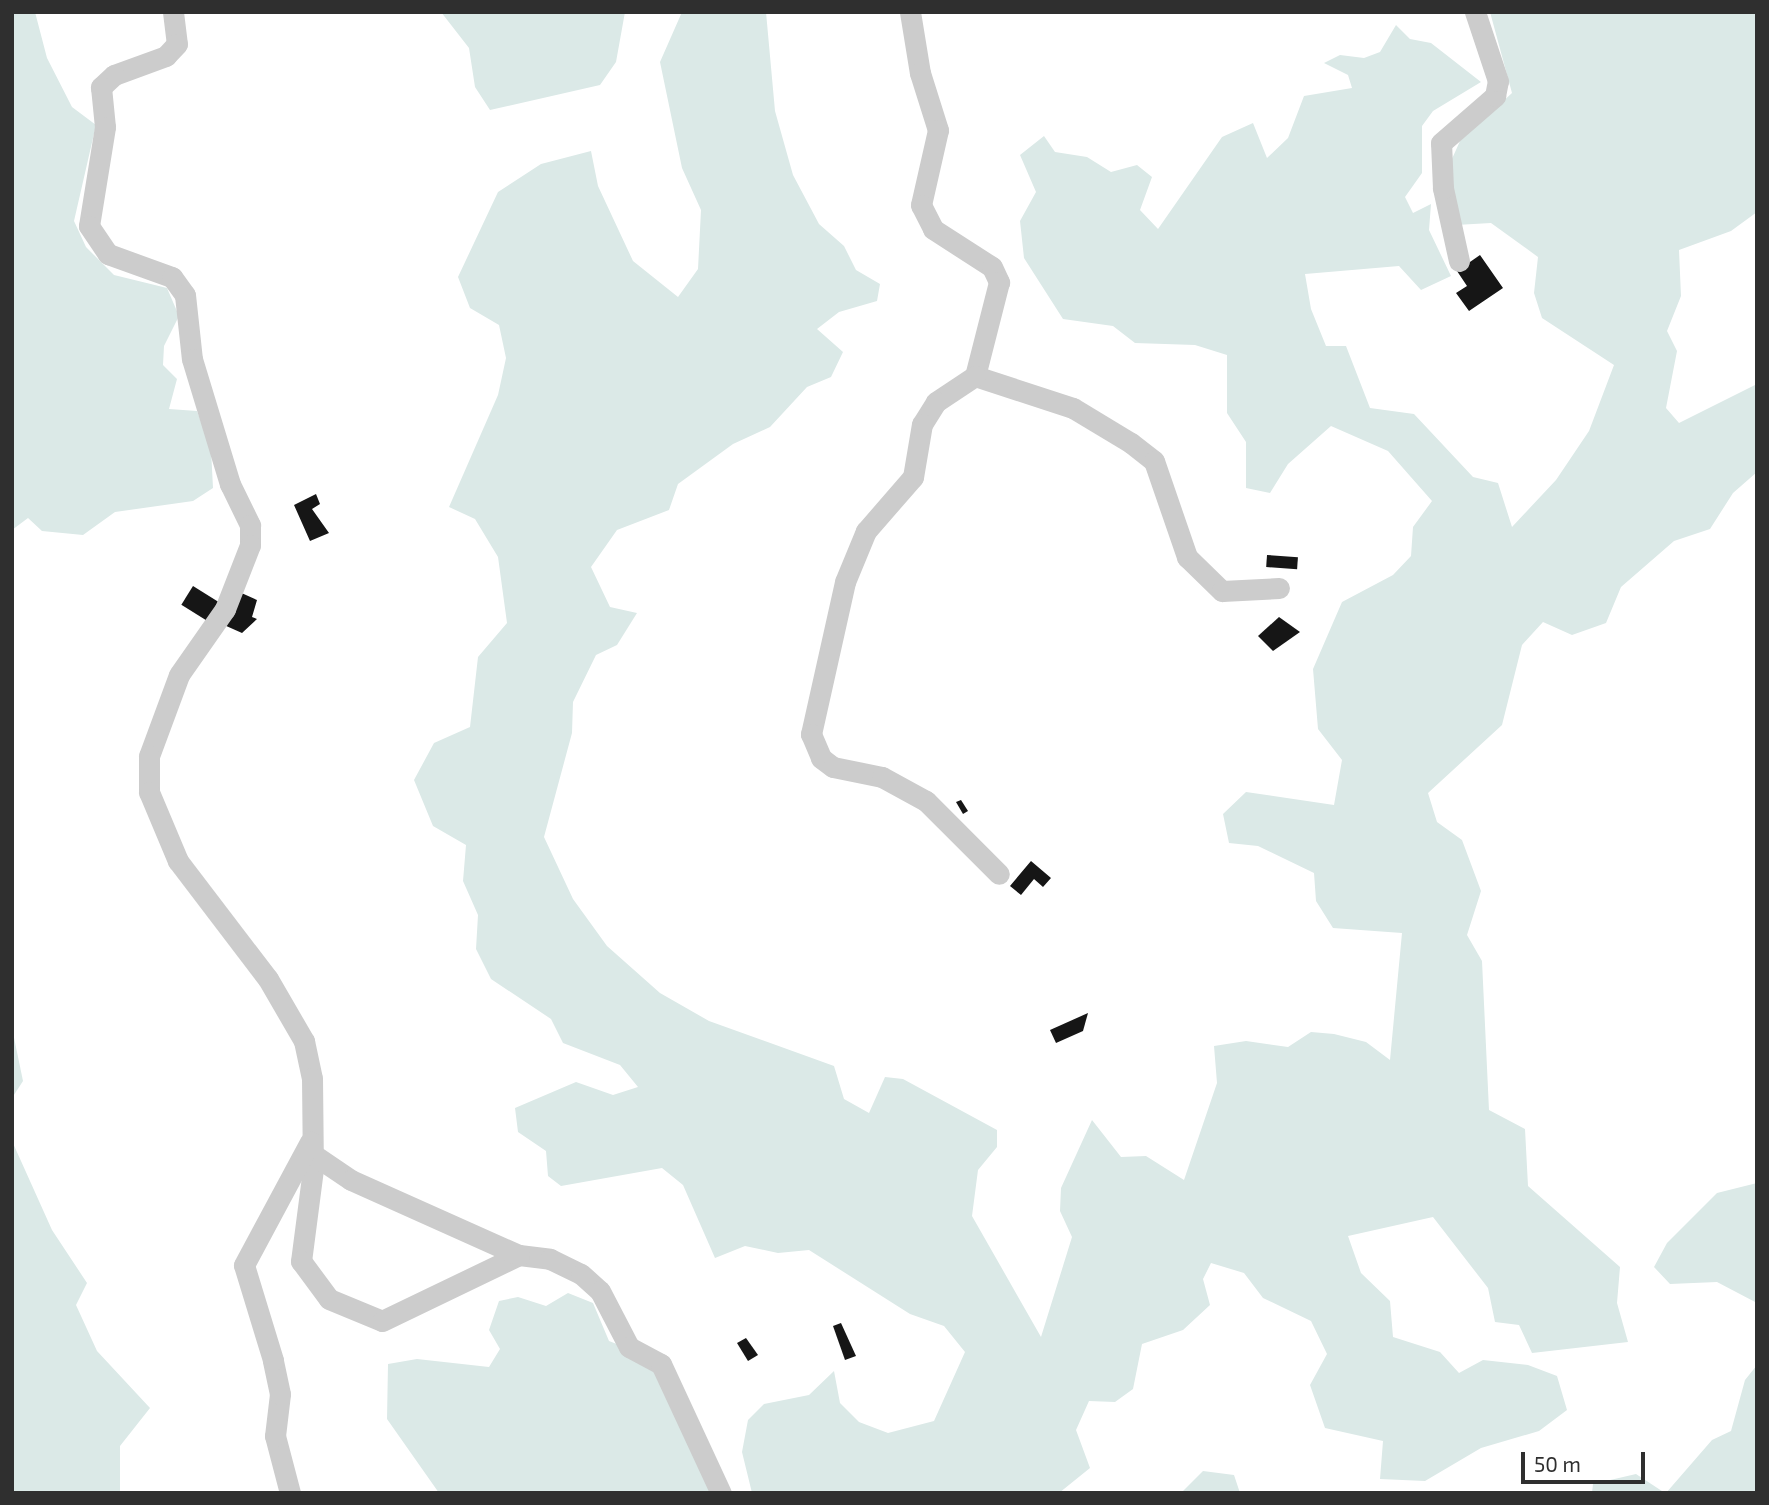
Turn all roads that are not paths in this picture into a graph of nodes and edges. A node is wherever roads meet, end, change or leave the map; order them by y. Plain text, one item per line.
1 (173, 12) edge
2 (911, 12) edge
3 (1475, 12) edge
4 (1459, 261) dead end
5 (975, 376) junction
6 (1279, 588) dead end
7 (999, 874) dead end
8 (311, 1147) junction
9 (519, 1255) junction
10 (290, 1493) edge
11 (720, 1493) edge

1 - 8 street
2 - 5 street
3 - 4 street
5 - 6 street
5 - 7 street
8 - 9 street
8 - 9 street
8 - 10 street
9 - 11 street

